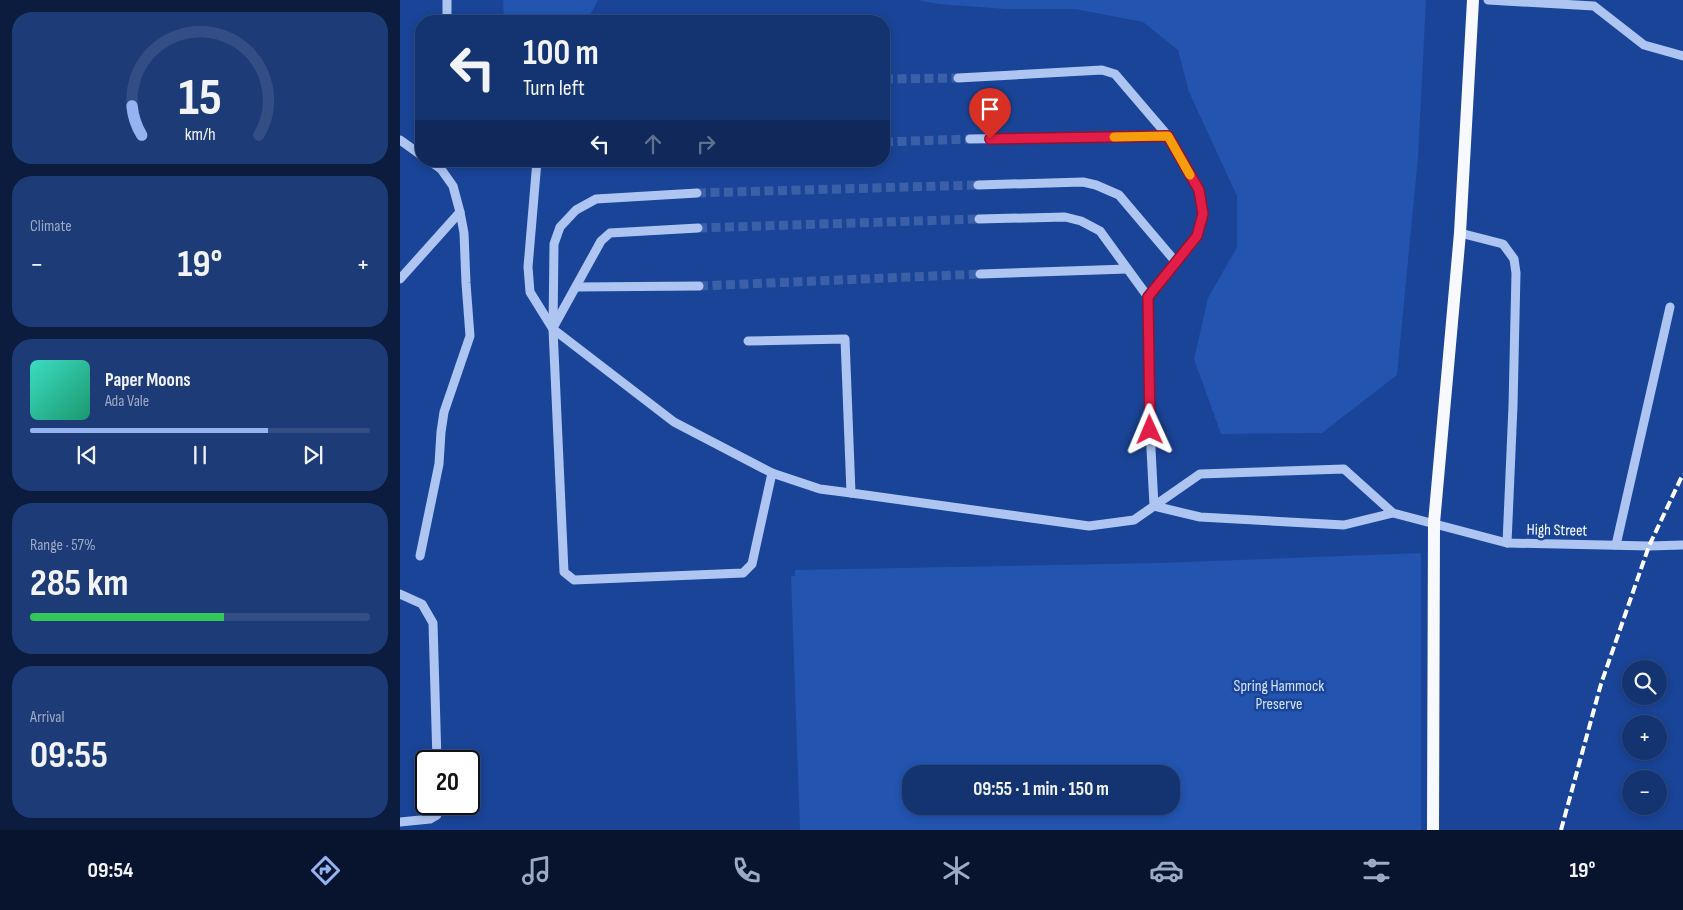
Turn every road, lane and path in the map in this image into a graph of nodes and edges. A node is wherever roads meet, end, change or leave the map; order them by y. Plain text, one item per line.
1 (447, 0) edge
2 (1473, 0) edge
3 (1488, 0) edge
4 (447, 15) edge
5 (1683, 56) edge
6 (958, 78) tunnel mouth
7 (1168, 136) junction
8 (400, 140) edge
9 (970, 140) tunnel mouth
10 (415, 151) edge
11 (442, 167) edge
12 (536, 167) edge
13 (978, 185) tunnel mouth
14 (697, 193) tunnel mouth
15 (460, 212) junction
16 (979, 219) tunnel mouth
17 (698, 228) tunnel mouth
18 (1460, 233) junction
19 (1175, 261) junction
20 (1127, 269) junction
21 (980, 274) tunnel mouth
22 (400, 280) edge
23 (699, 286) tunnel mouth
24 (576, 287) junction
25 (1148, 297) junction
26 (1670, 307) dead end
27 (553, 329) junction
28 (748, 341) dead end
29 (772, 473) junction
30 (851, 493) junction
31 (1154, 506) junction
32 (1392, 513) junction
33 (1434, 523) junction
34 (1507, 543) junction
35 (1616, 545) junction
36 (1683, 545) edge
37 (420, 556) dead end
38 (400, 594) edge
39 (437, 750) edge
40 (437, 815) edge
41 (400, 822) edge
42 (1433, 830) edge

1 - 4 street
2 - 18 main road
3 - 5 street
6 - 7 street
7 - 9 street
7 - 19 street
8 - 10 street
11 - 15 street
12 - 27 street
13 - 19 street
14 - 27 street
15 - 22 street
15 - 37 street
16 - 20 street
17 - 24 street
18 - 33 main road
18 - 34 street
19 - 25 street
20 - 21 street
20 - 25 street
23 - 24 street
24 - 27 street
25 - 31 street
26 - 35 street
27 - 29 street
27 - 29 street
28 - 30 street
29 - 30 street
30 - 31 street
31 - 32 street
31 - 32 street
32 - 33 street, High Street
33 - 34 street, High Street
33 - 42 main road
34 - 35 street, High Street
35 - 36 street, High Street
38 - 39 street
40 - 41 street

